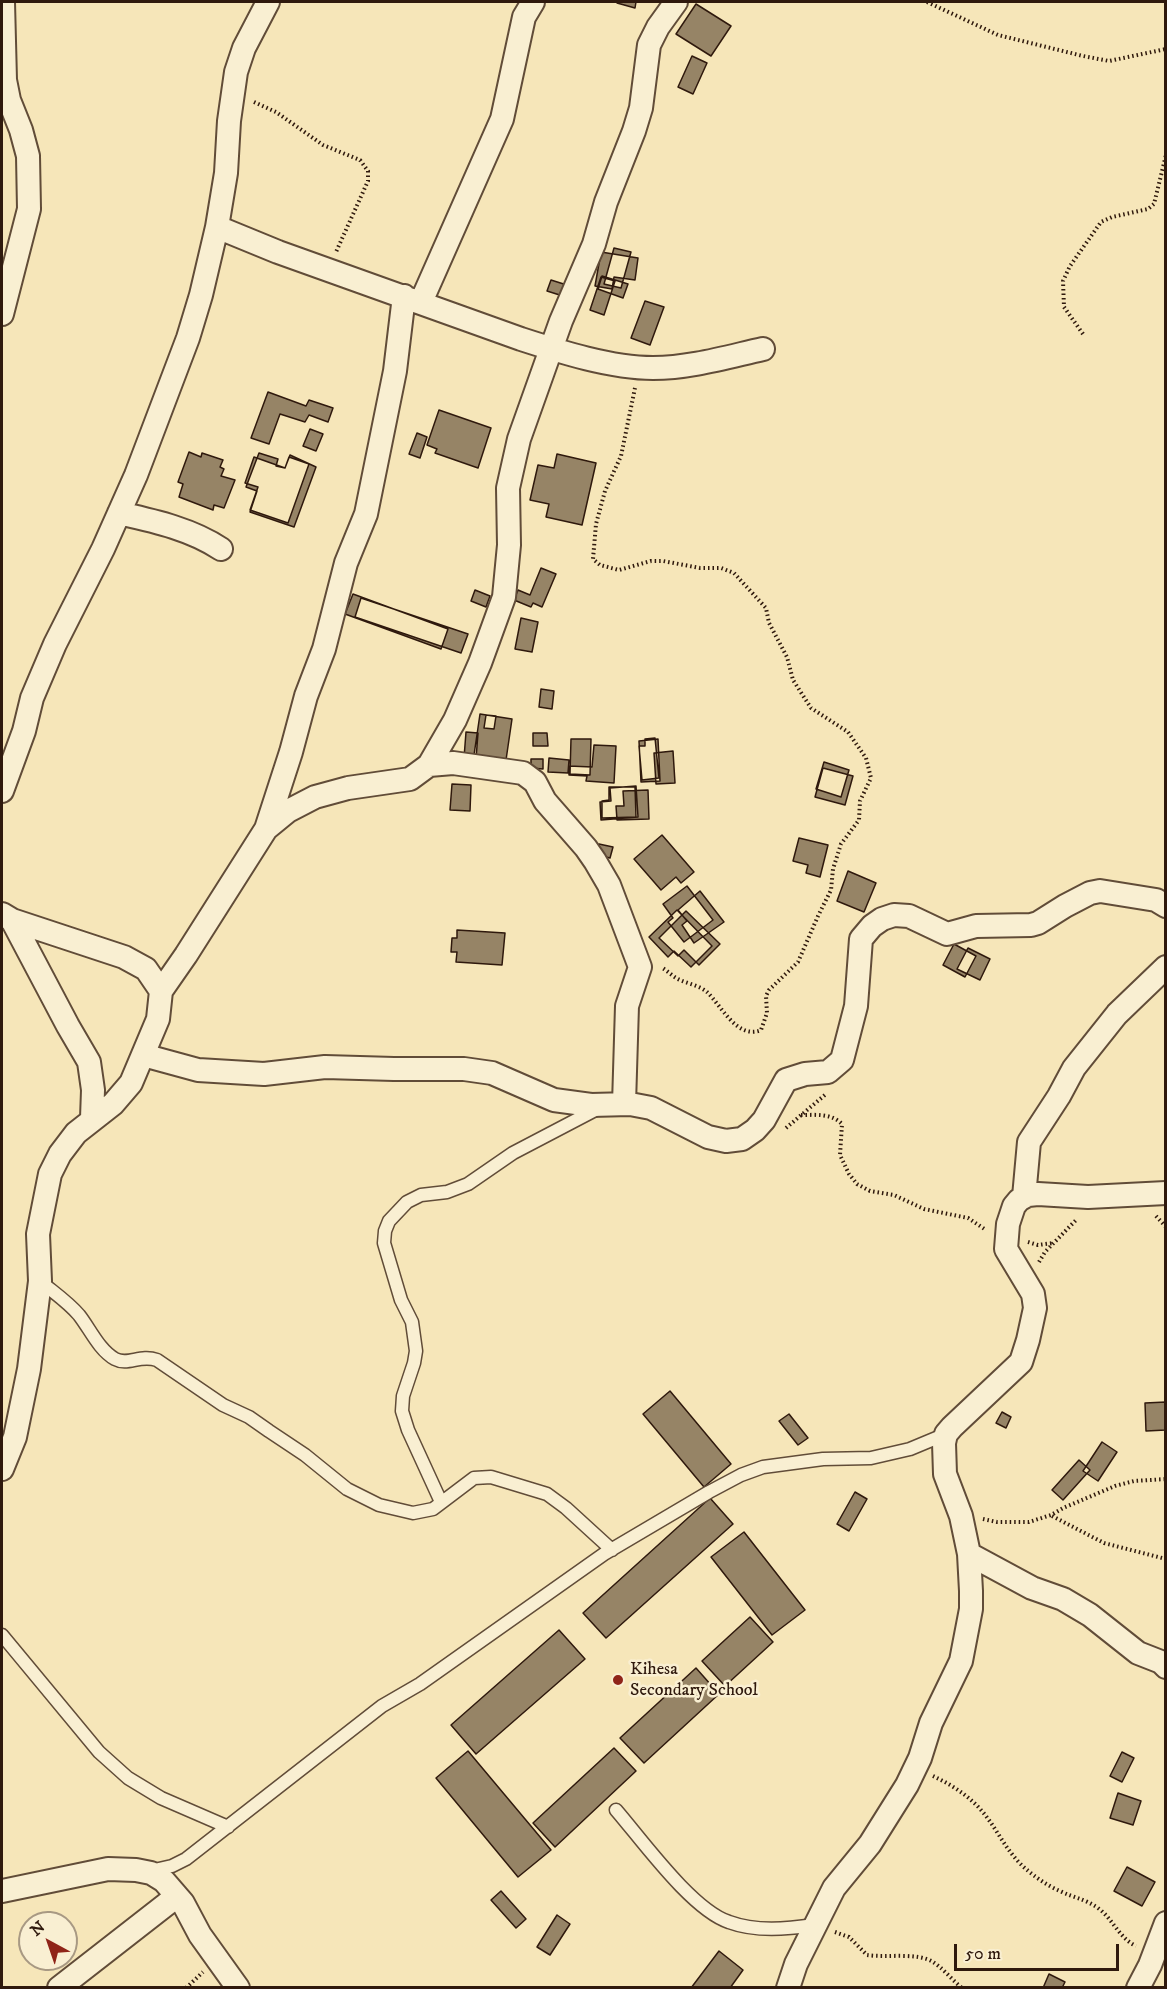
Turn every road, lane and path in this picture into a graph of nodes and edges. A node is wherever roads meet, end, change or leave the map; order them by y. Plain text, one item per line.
1 (3, 2) edge
2 (268, 2) edge
3 (533, 2) edge
4 (676, 2) edge
5 (927, 2) edge
6 (1166, 49) edge
7 (233, 93) junction
8 (1166, 155) edge
9 (217, 227) junction
10 (331, 270) junction
11 (413, 299) junction
12 (2, 314) edge
13 (1083, 334) dead end
14 (552, 349) junction
15 (763, 349) dead end
16 (638, 366) junction
17 (119, 513) junction
18 (221, 549) dead end
19 (429, 765) junction
20 (2, 791) edge
21 (266, 829) junction
22 (1166, 906) edge
23 (7, 917) edge
24 (640, 967) junction
25 (1166, 967) edge
26 (161, 991) junction
27 (143, 1055) junction
28 (829, 1091) dead end
29 (614, 1104) junction
30 (801, 1115) junction
31 (92, 1119) junction
32 (784, 1130) dead end
33 (1166, 1193) edge
34 (1024, 1197) junction
35 (1088, 1197) junction
36 (1007, 1237) junction
37 (40, 1281) junction
38 (1029, 1286) junction
39 (946, 1434) junction
40 (2, 1469) edge
41 (1166, 1479) edge
42 (441, 1502) junction
43 (1051, 1515) junction
44 (961, 1516) junction
45 (612, 1550) junction
46 (969, 1554) junction
47 (1166, 1559) edge
48 (2, 1635) edge
49 (1166, 1667) edge
50 (920, 1758) junction
51 (616, 1810) dead end
52 (228, 1827) junction
53 (136, 1870) junction
54 (2, 1891) edge
55 (177, 1896) junction
56 (1166, 1923) edge
57 (815, 1925) junction
58 (1158, 1947) junction
59 (59, 1988) edge
60 (238, 1988) edge
61 (788, 1988) edge
62 (962, 1988) edge
63 (1138, 1988) edge

1 - 12 street
2 - 7 street
3 - 11 street
4 - 14 street
5 - 6 path
7 - 9 street
7 - 10 path
8 - 13 path
9 - 10 street
9 - 17 street
10 - 11 street
11 - 14 street
11 - 21 street
14 - 16 street
14 - 19 street
15 - 16 street
16 - 24 path
17 - 18 street
17 - 20 street
19 - 21 street
19 - 24 street
21 - 26 street
22 - 29 street
23 - 26 street
23 - 31 street
24 - 29 street
25 - 34 street
26 - 27 street
27 - 29 street
27 - 31 street
28 - 30 path
29 - 42 lane
30 - 32 path
30 - 36 path
31 - 37 street
33 - 35 street
34 - 35 street
34 - 36 street
35 - 38 path
36 - 38 street
37 - 40 street
37 - 42 lane
38 - 39 street
39 - 44 street
39 - 45 lane
41 - 43 path
42 - 45 lane
43 - 44 path
43 - 47 path
44 - 46 street
45 - 52 lane
46 - 49 street
46 - 50 street
48 - 52 lane
50 - 57 street
50 - 58 path
51 - 57 lane
52 - 53 lane
53 - 54 street
53 - 55 street
55 - 59 street
55 - 60 street
56 - 58 street
57 - 61 street
57 - 62 path
58 - 63 street

